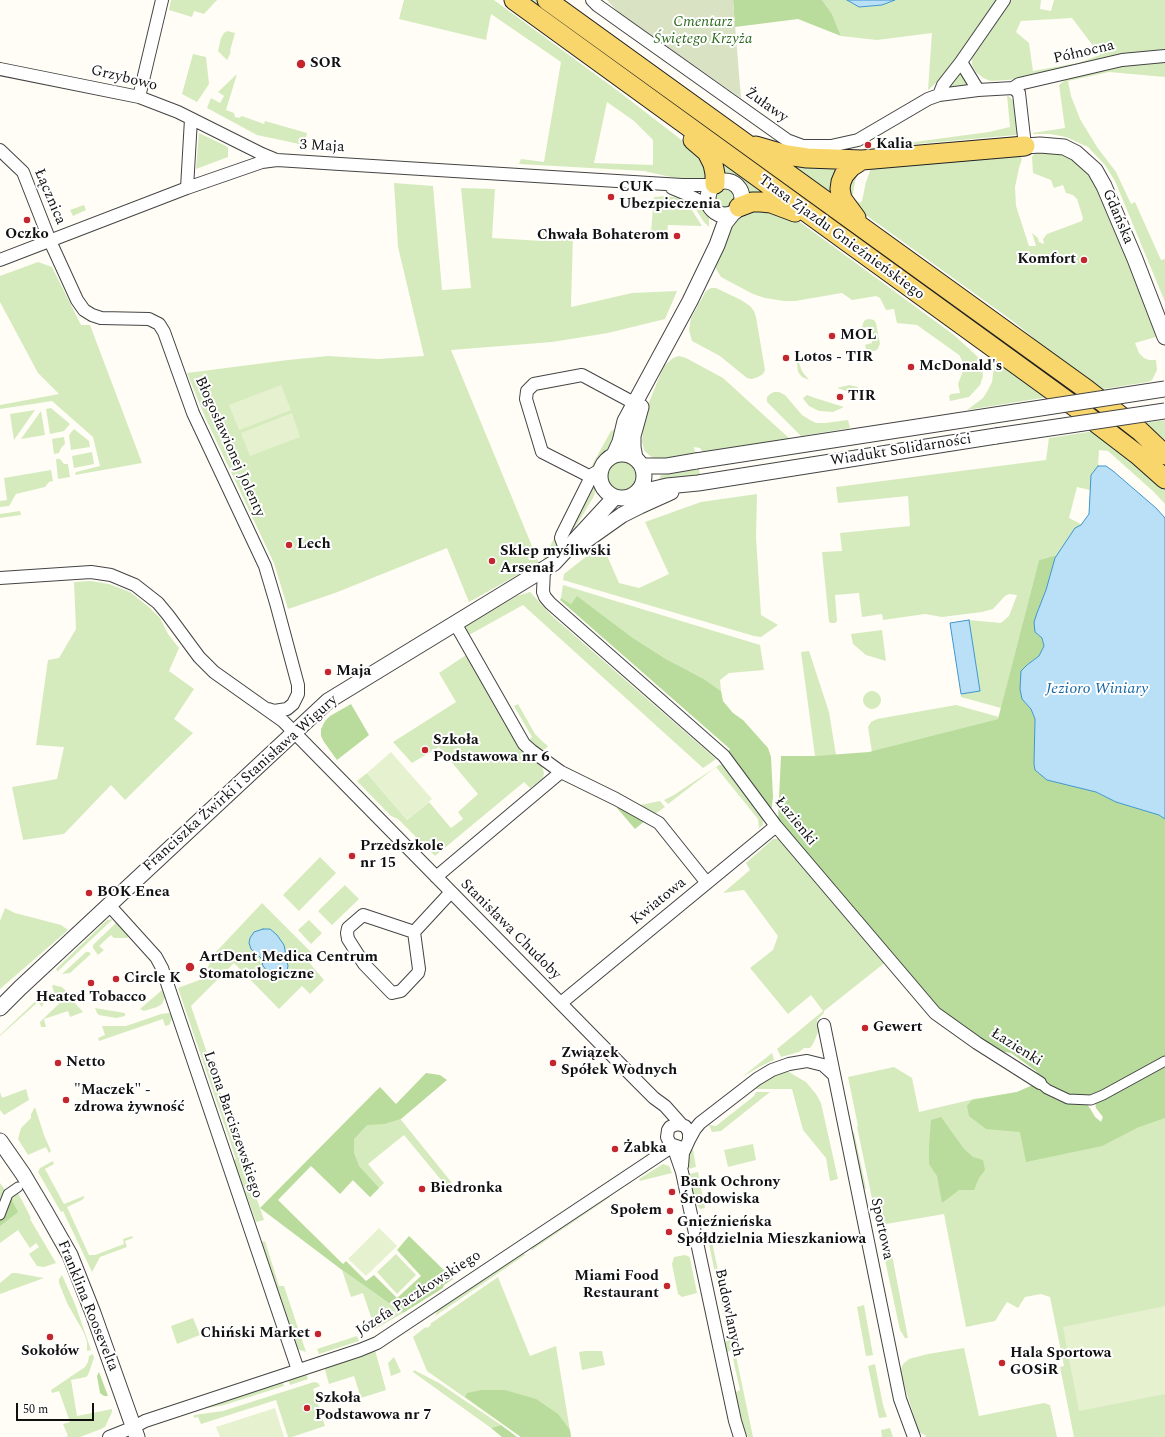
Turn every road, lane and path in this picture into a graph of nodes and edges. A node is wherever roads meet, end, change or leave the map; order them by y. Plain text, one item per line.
1 (162, 0) edge
2 (514, 0) edge
3 (547, 0) edge
4 (592, 0) edge
5 (1004, 0) edge
6 (1165, 56) edge
7 (961, 62) junction
8 (0, 69) edge
9 (1013, 88) junction
10 (978, 90) junction
11 (644, 94) junction
12 (938, 95) junction
13 (139, 97) junction
14 (191, 119) junction
15 (742, 141) junction
16 (1025, 146) junction
17 (0, 150) edge
18 (277, 160) junction
19 (862, 160) junction
20 (659, 184) junction
21 (714, 184) junction
22 (188, 188) junction
23 (712, 208) junction
24 (736, 210) junction
25 (840, 236) junction
26 (50, 241) junction
27 (882, 243) junction
28 (0, 260) edge
29 (706, 266) junction
30 (1165, 337) edge
31 (651, 374) junction
32 (1165, 389) edge
33 (634, 403) junction
34 (1165, 411) edge
35 (1165, 454) edge
36 (614, 456) junction
37 (639, 462) junction
38 (596, 474) junction
39 (1165, 479) edge
40 (698, 483) junction
41 (602, 487) junction
42 (637, 493) junction
43 (615, 497) junction
44 (569, 548) junction
45 (549, 566) junction
46 (0, 578) edge
47 (455, 623) junction
48 (266, 709) junction
49 (294, 733) junction
50 (561, 772) junction
51 (776, 826) junction
52 (436, 877) junction
53 (707, 883) junction
54 (451, 892) junction
55 (109, 905) junction
56 (414, 932) junction
57 (561, 1003) junction
58 (0, 1008) edge
59 (824, 1025) dead end
60 (1165, 1062) edge
61 (833, 1074) junction
62 (1040, 1083) joint
63 (654, 1098) junction
64 (700, 1124) junction
65 (683, 1125) junction
66 (669, 1138) junction
67 (0, 1141) edge
68 (687, 1142) junction
69 (657, 1157) junction
70 (682, 1172) junction
71 (18, 1188) dead end
72 (0, 1215) edge
73 (298, 1370) junction
74 (136, 1432) edge
75 (109, 1437) edge
76 (740, 1437) edge
77 (914, 1437) edge

1 - 13 street
2 - 11 main road, Trasa Zjazdu Gnieźnieńskiego
3 - 15 main road, Trasa Zjazdu Gnieźnieńskiego
4 - 12 street, Żuławy
5 - 7 street
6 - 9 street, Północna
7 - 10 street
7 - 12 street
8 - 13 street, Grzybowo
9 - 10 street, Północna
9 - 16 street
10 - 12 street, Północna
11 - 21 main road
11 - 25 main road, Trasa Zjazdu Gnieźnieńskiego
13 - 14 street, Grzybowo
14 - 18 street, Grzybowo
14 - 22 street
15 - 19 main road
15 - 27 main road, Trasa Zjazdu Gnieźnieńskiego
16 - 19 main road
16 - 30 street, Gdańska
17 - 26 street, Łącznica
18 - 20 street, 3 Maja
18 - 22 street, 3 Maja
19 - 27 main road
20 - 21 street, 3 Maja
20 - 23 street, 3 Maja
21 - 23 street
21 - 24 street
22 - 26 street, 3 Maja
23 - 24 street
23 - 29 street
24 - 25 main road
24 - 29 street
25 - 39 main road, Trasa Zjazdu Gnieźnieńskiego
26 - 28 street, 3 Maja
26 - 48 street, Błogosławionej Jolenty
27 - 35 main road, Trasa Zjazdu Gnieźnieńskiego
29 - 31 street
31 - 33 street
31 - 37 street
32 - 37 street, Wiadukt Solidarności, bridge
33 - 36 street
33 - 38 street
34 - 40 street, Wiadukt Solidarności, bridge
36 - 37 street
36 - 38 street
37 - 42 street
38 - 41 street
38 - 44 street
40 - 42 street, Wiadukt Solidarności
40 - 45 street
41 - 43 street
41 - 44 street, Franciszka Żwirki i Stanisława Wigury
42 - 43 street
43 - 44 street, Franciszka Żwirki i Stanisława Wigury
44 - 45 street, Franciszka Żwirki i Stanisława Wigury
45 - 47 street, Franciszka Żwirki i Stanisława Wigury
45 - 51 street, Łazienki
46 - 48 street, Stanisława Chudoby
47 - 49 street, Franciszka Żwirki i Stanisława Wigury
47 - 50 street
48 - 49 street, Stanisława Chudoby
49 - 52 street, Stanisława Chudoby
49 - 55 street, Franciszka Żwirki i Stanisława Wigury
50 - 52 street
50 - 53 street
51 - 53 street, Kwiatowa
51 - 62 street, Łazienki
52 - 54 street, Stanisława Chudoby
53 - 57 street, Kwiatowa
54 - 56 street
54 - 57 street, Stanisława Chudoby
55 - 58 street, Franciszka Żwirki i Stanisława Wigury
55 - 73 street, Leona Barciszewskiego
56 - 56 street
57 - 63 street, Stanisława Chudoby
59 - 61 street, Sportowa
60 - 62 street
61 - 64 street
61 - 77 street, Sportowa
63 - 65 street, Stanisława Chudoby
63 - 66 street, Stanisława Chudoby
64 - 65 street
64 - 68 street
65 - 66 street
65 - 68 street
66 - 68 street
66 - 69 street, Józefa Paczkowskiego
66 - 70 street, Budowlanych
67 - 74 street, Franklina Roosevelta
68 - 70 street, Budowlanych
69 - 70 street
69 - 73 street, Józefa Paczkowskiego
70 - 76 street, Budowlanych
71 - 72 street
73 - 74 street, Józefa Paczkowskiego
74 - 75 street, Józefa Paczkowskiego

